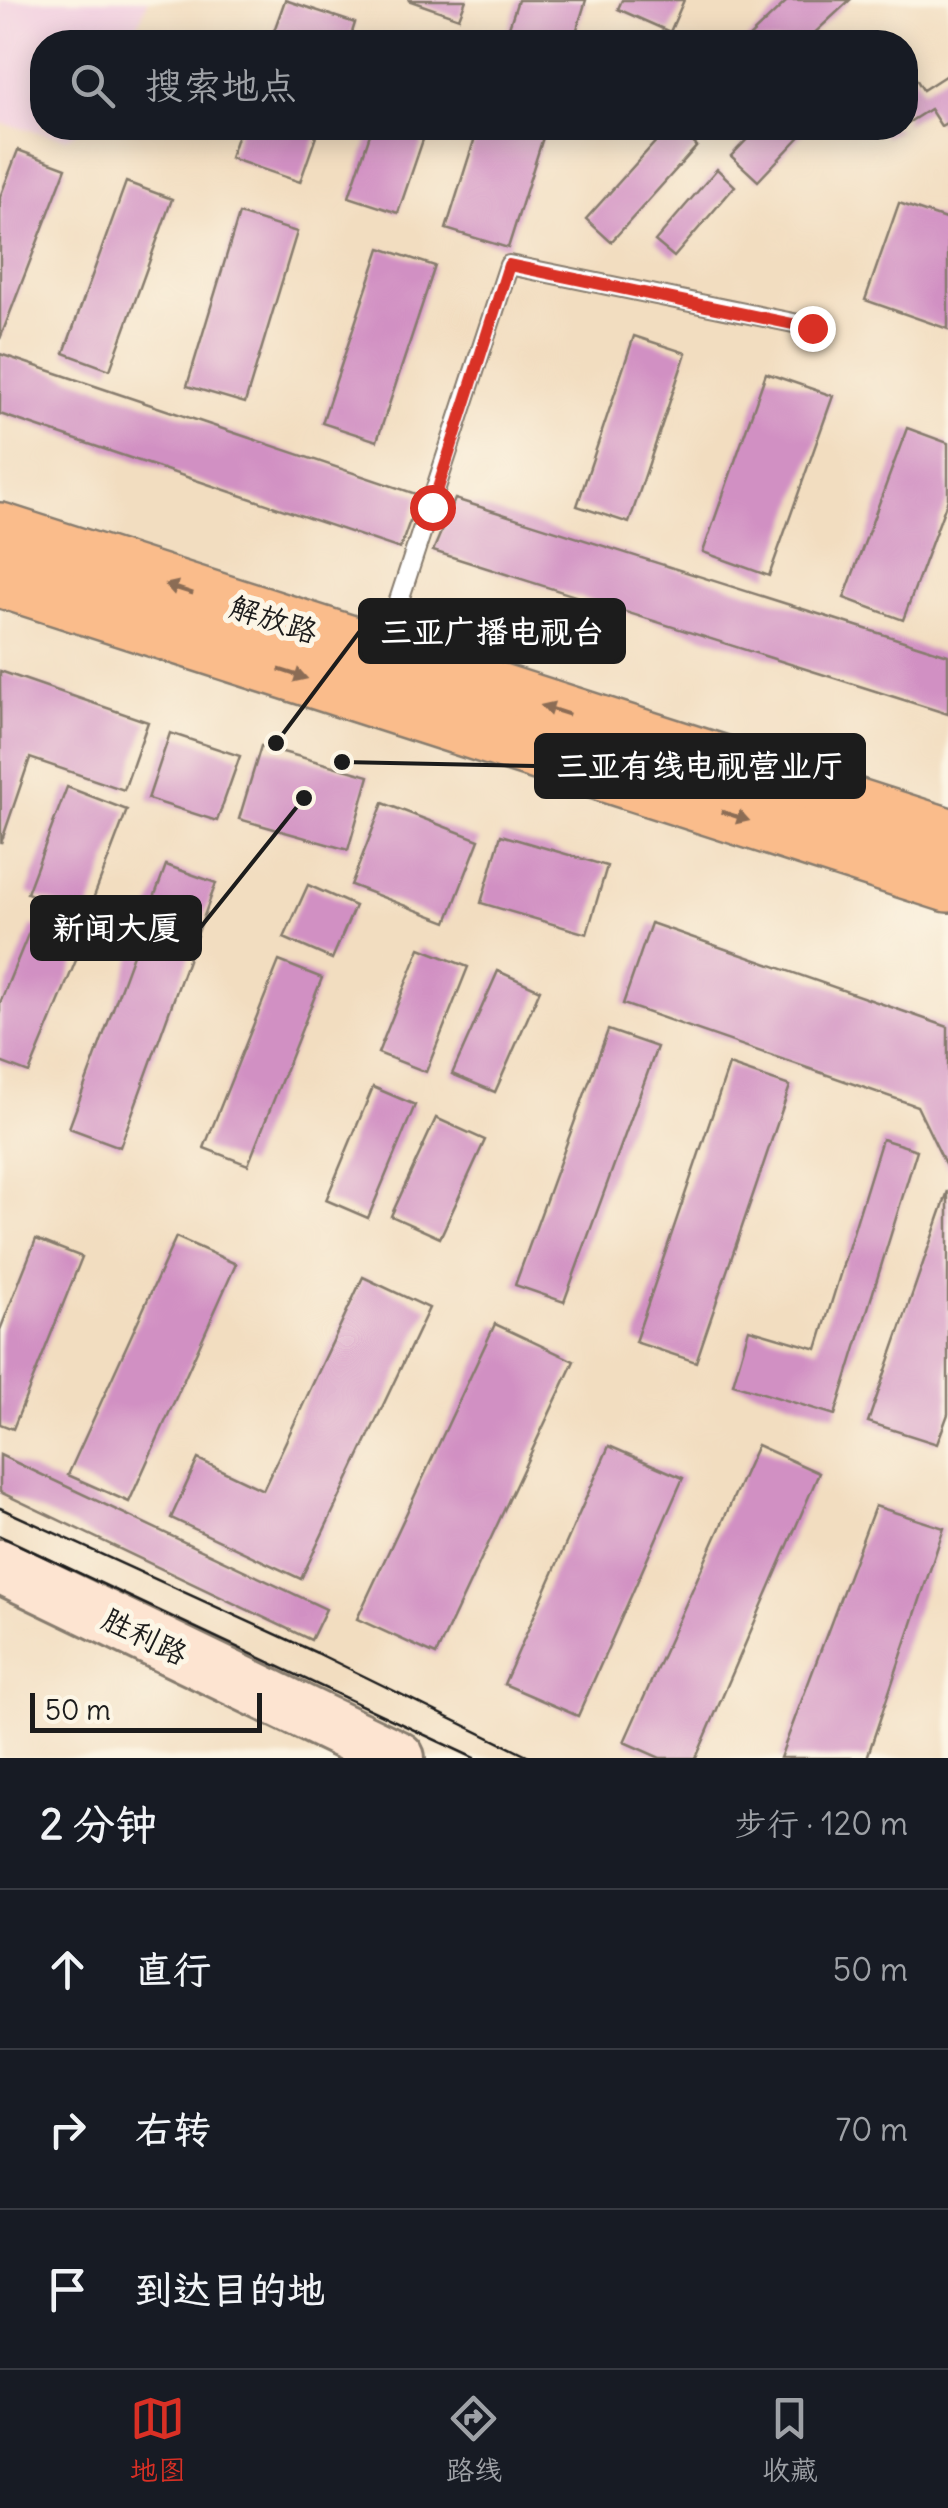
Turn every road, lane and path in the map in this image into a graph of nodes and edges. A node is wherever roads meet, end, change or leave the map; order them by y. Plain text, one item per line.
1 (812, 328) dead end
2 (0, 531) edge
3 (0, 580) edge
4 (381, 654) junction
5 (948, 836) edge
6 (948, 884) edge
7 (0, 1566) edge
8 (398, 1758) edge

1 - 4 lane
4 -> 2 main road, 解放路
3 -> 6 main road, 解放路
5 -> 4 main road, 解放路
7 - 8 street, 胜利路

